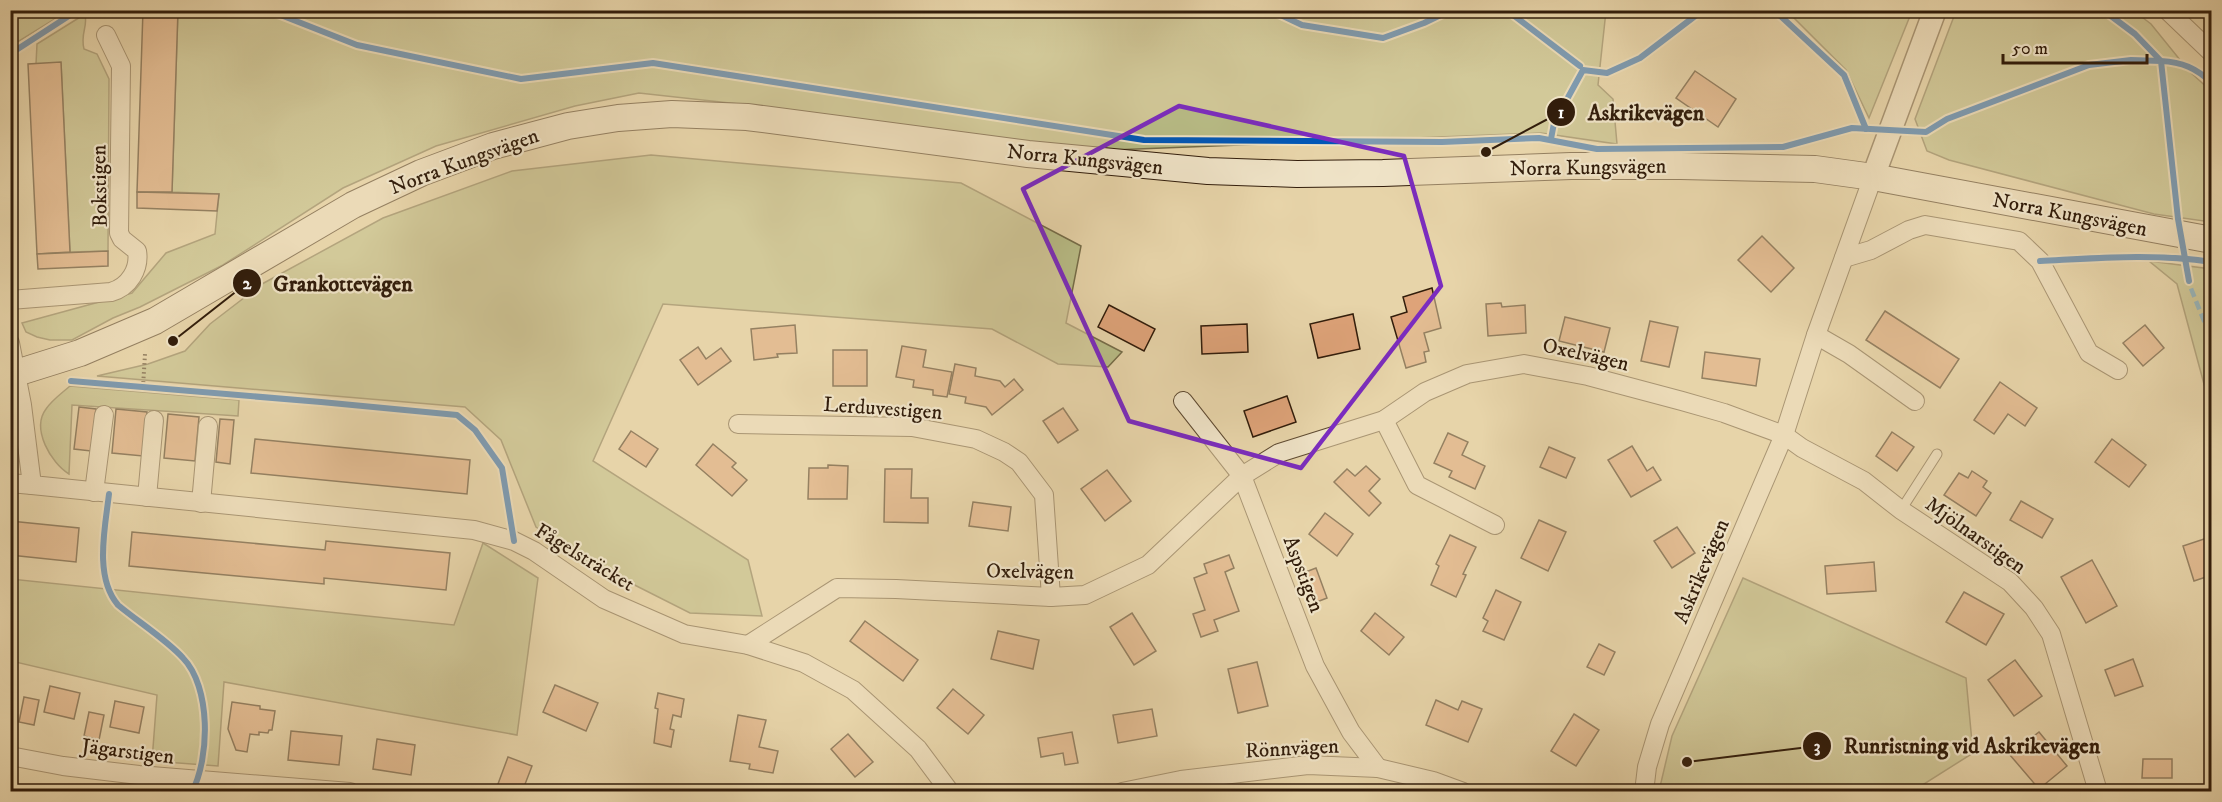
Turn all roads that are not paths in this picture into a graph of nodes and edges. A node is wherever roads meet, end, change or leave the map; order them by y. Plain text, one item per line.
1 (1935, 10) edge
2 (2167, 10) edge
3 (105, 35) dead end
4 (2211, 53) edge
5 (1873, 177) junction
6 (2211, 240) edge
7 (1844, 258) junction
8 (10, 300) edge
9 (1816, 335) junction
10 (10, 343) edge
11 (2118, 370) dead end
12 (13, 375) edge
13 (1183, 401) dead end
14 (1915, 401) dead end
15 (104, 415) dead end
16 (154, 420) dead end
17 (1384, 420) junction
18 (738, 424) dead end
19 (208, 426) dead end
20 (1784, 435) junction
21 (1937, 454) dead end
22 (1242, 476) junction
23 (10, 483) edge
24 (32, 485) junction
25 (94, 492) junction
26 (147, 497) junction
27 (201, 503) junction
28 (1901, 510) junction
29 (1495, 525) dead end
30 (1052, 597) junction
31 (748, 645) junction
32 (10, 756) edge
33 (1378, 768) junction
34 (1182, 786) edge
35 (350, 792) edge
36 (950, 792) edge
37 (1122, 792) edge
38 (1463, 792) edge
39 (1644, 792) edge
40 (2100, 792) edge

1 - 5 street
2 - 4 street
3 - 8 street, Bokstigen
5 - 6 main road, Norra Kungsvägen
5 - 7 street, Askrikevägen
5 - 12 main road, Norra Kungsvägen
7 - 9 street, Askrikevägen
7 - 11 street
9 - 14 street
9 - 20 street, Askrikevägen
10 - 12 street
12 - 24 street
13 - 22 street, Aspstigen
15 - 25 street
16 - 26 street
17 - 20 street, Oxelvägen
17 - 22 street, Oxelvägen
17 - 29 street
18 - 30 street, Lerduvestigen
19 - 27 street
20 - 28 street, Mjölnarstigen
20 - 39 street, Askrikevägen
21 - 28 lane
22 - 30 street, Oxelvägen
22 - 33 street, Aspstigen
23 - 24 street, Fågelsträcket
24 - 25 street, Fågelsträcket
25 - 26 street, Fågelsträcket
26 - 27 street, Fågelsträcket
27 - 31 street, Fågelsträcket
28 - 40 street, Mjölnarstigen
30 - 31 street, Oxelvägen
31 - 36 street, Fågelsträcket
32 - 35 street, Jägarstigen
33 - 34 street, Rönnvägen
33 - 38 street, Rönnvägen
34 - 37 street, Rönnvägen

